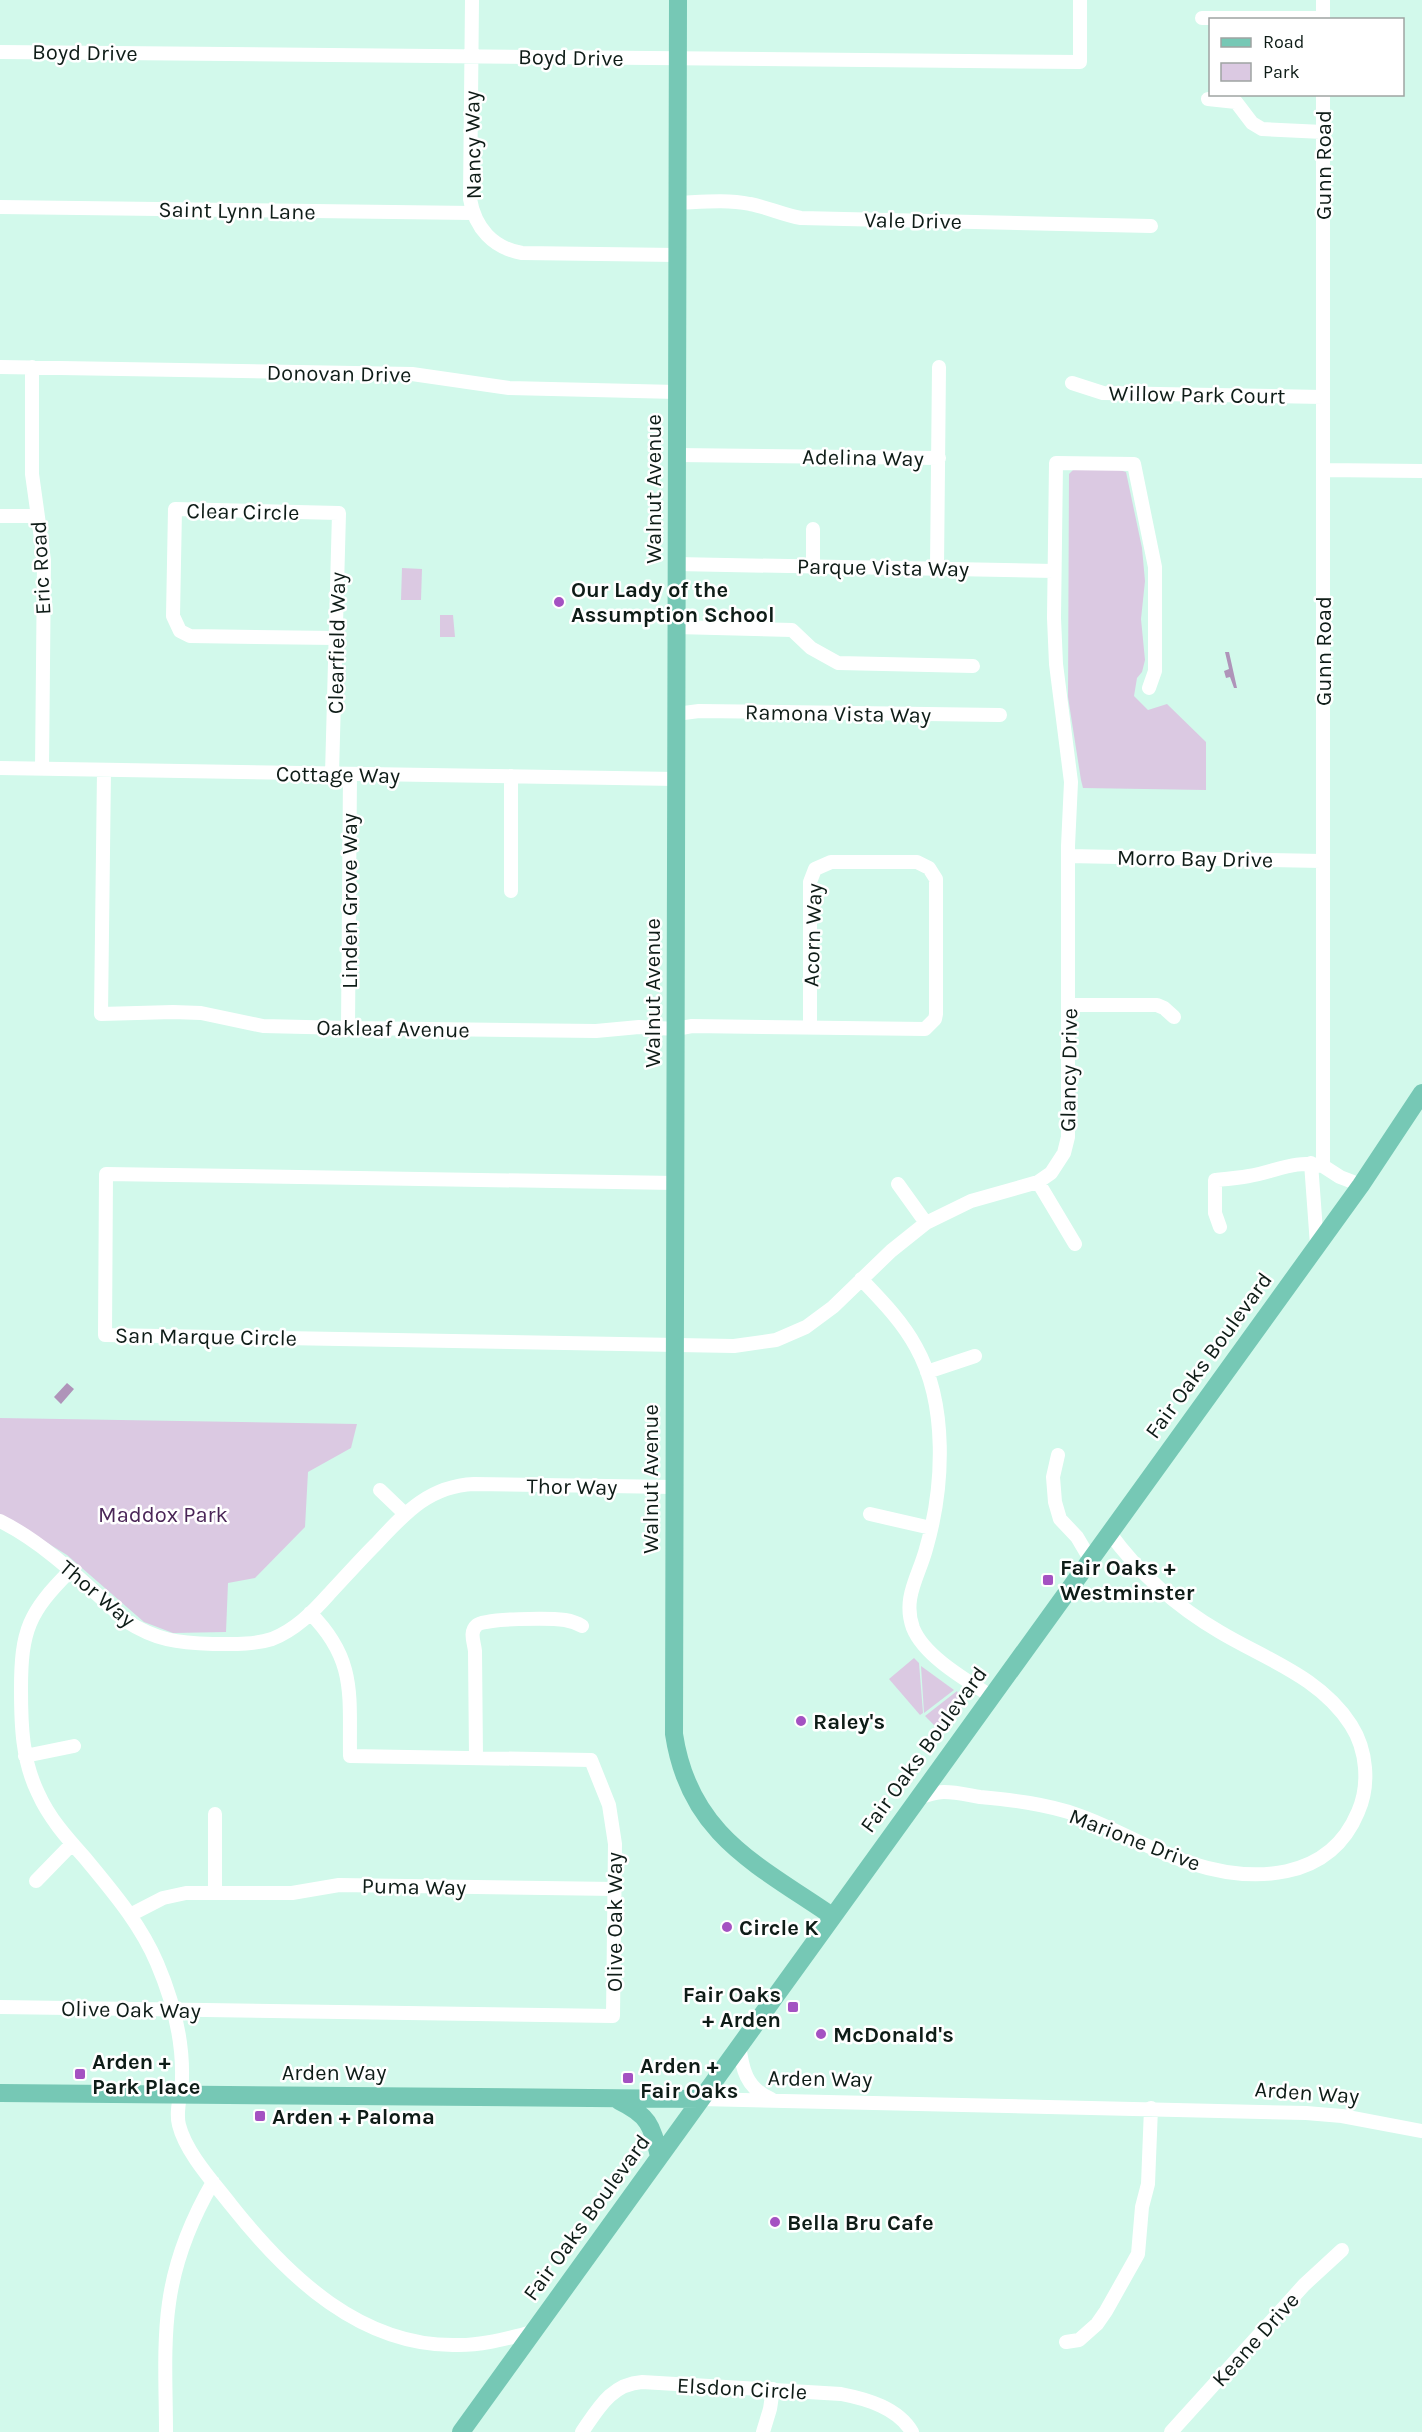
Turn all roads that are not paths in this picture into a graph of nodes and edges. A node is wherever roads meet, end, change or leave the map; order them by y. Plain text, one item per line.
1 (472, 0) edge
2 (678, 0) edge
3 (1080, 0) edge
4 (1323, 0) edge
5 (1202, 18) dead end
6 (1209, 18) edge
7 (1323, 18) edge
8 (0, 52) edge
9 (471, 56) junction
10 (678, 58) junction
11 (1323, 96) edge
12 (1208, 99) dead end
13 (1323, 132) junction
14 (677, 202) junction
15 (0, 207) edge
16 (473, 213) junction
17 (1151, 226) dead end
18 (677, 255) junction
19 (0, 367) edge
20 (32, 367) junction
21 (939, 367) dead end
22 (1072, 383) dead end
23 (677, 392) junction
24 (1323, 397) junction
25 (677, 455) junction
26 (939, 458) junction
27 (1323, 470) junction
28 (1422, 471) edge
29 (339, 513) joint
30 (0, 516) edge
31 (38, 516) junction
32 (813, 529) dead end
33 (676, 564) junction
34 (813, 566) junction
35 (937, 568) junction
36 (1054, 571) junction
37 (676, 627) junction
38 (336, 638) junction
39 (973, 666) dead end
40 (1149, 688) dead end
41 (676, 714) junction
42 (1000, 715) dead end
43 (0, 768) edge
44 (42, 769) junction
45 (104, 770) junction
46 (332, 774) junction
47 (350, 774) junction
48 (512, 776) junction
49 (676, 779) junction
50 (1068, 856) junction
51 (1322, 861) junction
52 (511, 891) dead end
53 (1070, 1005) junction
54 (1174, 1017) dead end
55 (930, 1026) joint
56 (348, 1028) junction
57 (810, 1028) junction
58 (675, 1029) junction
59 (1422, 1093) edge
60 (1317, 1165) junction
61 (1038, 1182) junction
62 (675, 1183) junction
63 (898, 1184) dead end
64 (1361, 1185) junction
65 (926, 1223) junction
66 (1221, 1227) dead end
67 (1075, 1244) dead end
68 (1317, 1245) junction
69 (861, 1279) junction
70 (675, 1346) junction
71 (975, 1356) dead end
72 (927, 1372) junction
73 (1058, 1455) dead end
74 (674, 1487) junction
75 (380, 1490) dead end
76 (404, 1513) junction
77 (870, 1514) dead end
78 (0, 1521) edge
79 (931, 1528) junction
80 (1109, 1533) junction
81 (1090, 1559) junction
82 (70, 1571) junction
83 (310, 1613) junction
84 (582, 1626) dead end
85 (991, 1696) junction
86 (74, 1746) dead end
87 (26, 1756) junction
88 (476, 1758) junction
89 (917, 1798) junction
90 (215, 1814) dead end
91 (72, 1844) junction
92 (36, 1881) dead end
93 (615, 1889) junction
94 (215, 1892) junction
95 (130, 1915) junction
96 (832, 1916) junction
97 (0, 2007) edge
98 (173, 2010) junction
99 (739, 2044) junction
100 (0, 2093) edge
101 (180, 2095) junction
102 (615, 2098) junction
103 (700, 2099) junction
104 (775, 2101) junction
105 (1151, 2108) junction
106 (1422, 2131) edge
107 (659, 2156) junction
108 (213, 2182) junction
109 (1342, 2250) dead end
110 (532, 2332) junction
111 (1066, 2342) dead end
112 (772, 2389) junction
113 (166, 2432) edge
114 (461, 2432) edge
115 (582, 2432) edge
116 (763, 2432) edge
117 (912, 2432) edge
118 (1171, 2432) edge

1 - 9 street, Nancy Way
2 - 10 main road, Walnut Avenue
3 - 10 street, Boyd Drive
4 - 7 street
5 - 6 street
8 - 9 street, Boyd Drive
9 - 10 street, Boyd Drive
9 - 16 street, Nancy Way
10 - 14 main road, Walnut Avenue
11 - 13 street, Gunn Road
12 - 13 street
13 - 24 street, Gunn Road
14 - 17 street, Vale Drive
14 - 18 main road, Walnut Avenue
15 - 16 street, Saint Lynn Lane
16 - 18 street, Nancy Way
18 - 23 main road, Walnut Avenue
19 - 20 street, Donovan Drive
20 - 23 street, Donovan Drive
20 - 31 street, Eric Road
21 - 26 street
22 - 24 street, Willow Park Court
23 - 25 main road, Walnut Avenue
24 - 27 street, Gunn Road
25 - 26 street, Adelina Way
25 - 33 main road, Walnut Avenue
26 - 35 street, Adelina Way
27 - 28 street
27 - 51 street, Gunn Road
29 - 38 street, Clearfield Way
29 - 38 street, Clear Circle
30 - 31 street
31 - 44 street, Eric Road
32 - 34 street
33 - 34 street, Parque Vista Way
33 - 37 main road, Walnut Avenue
34 - 35 street, Parque Vista Way
35 - 36 street, Parque Vista Way
36 - 40 street, Glancy Drive
36 - 50 street, Glancy Drive
37 - 39 street
37 - 41 main road, Walnut Avenue
38 - 46 street, Clearfield Way
41 - 42 street, Ramona Vista Way
41 - 49 main road, Walnut Avenue
43 - 44 street, Cottage Way
44 - 45 street, Cottage Way
45 - 46 street, Cottage Way
45 - 56 street, Oakleaf Avenue
46 - 47 street, Cottage Way
47 - 48 street, Cottage Way
47 - 56 street, Linden Grove Way
48 - 49 street, Cottage Way
48 - 52 street
49 - 58 main road, Walnut Avenue
50 - 51 street, Morro Bay Drive
50 - 53 street, Glancy Drive
51 - 60 street, Gunn Road
53 - 54 street
53 - 61 street, Glancy Drive
55 - 57 street, Oakleaf Avenue
55 - 57 street, Acorn Way
56 - 58 street, Oakleaf Avenue
57 - 58 street, Oakleaf Avenue
58 - 62 main road, Walnut Avenue
59 - 64 main road, Fair Oaks Boulevard
60 - 64 street
60 - 66 street
60 - 68 street, Gunn Road
61 - 65 street, Glancy Drive
61 - 67 street
62 - 70 main road, Walnut Avenue
62 - 70 street, San Marque Circle
63 - 65 street
64 - 68 main road, Fair Oaks Boulevard
65 - 69 street, Glancy Drive
68 - 80 main road, Fair Oaks Boulevard
69 - 70 street, Glancy Drive
69 - 72 street
70 - 74 main road, Walnut Avenue
71 - 72 street
72 - 79 street
73 - 81 street
74 - 76 street, Thor Way
74 - 96 main road, Walnut Avenue
75 - 76 street
76 - 83 street, Thor Way
77 - 79 street
78 - 82 street, Thor Way
79 - 85 street
80 - 81 main road, Fair Oaks Boulevard
80 - 89 street, Marione Drive
81 - 85 main road, Fair Oaks Boulevard
82 - 83 street, Thor Way
82 - 87 street
83 - 88 street, Olive Oak Way
84 - 88 street
85 - 89 main road, Fair Oaks Boulevard
86 - 87 street
87 - 91 street
88 - 93 street, Olive Oak Way
89 - 96 main road, Fair Oaks Boulevard
90 - 94 street
91 - 92 street
91 - 95 street
93 - 94 street, Puma Way
93 - 98 street, Olive Oak Way
94 - 95 street, Puma Way
95 - 98 street
96 - 99 main road, Fair Oaks Boulevard
97 - 98 street, Olive Oak Way
98 - 101 street
99 - 103 main road, Fair Oaks Boulevard
99 - 104 street
100 - 101 main road, Arden Way
101 - 102 main road, Arden Way
101 - 108 street
102 - 103 main road, Arden Way
102 - 107 main road
103 - 104 street, Arden Way
103 - 107 main road, Fair Oaks Boulevard
104 - 105 street, Arden Way
105 - 106 street, Arden Way
105 - 111 street
107 - 110 main road, Fair Oaks Boulevard
108 - 110 street
108 - 113 street
109 - 118 street, Keane Drive
110 - 114 main road, Fair Oaks Boulevard
112 - 115 street, Elsdon Circle
112 - 116 street
112 - 117 street, Elsdon Circle

